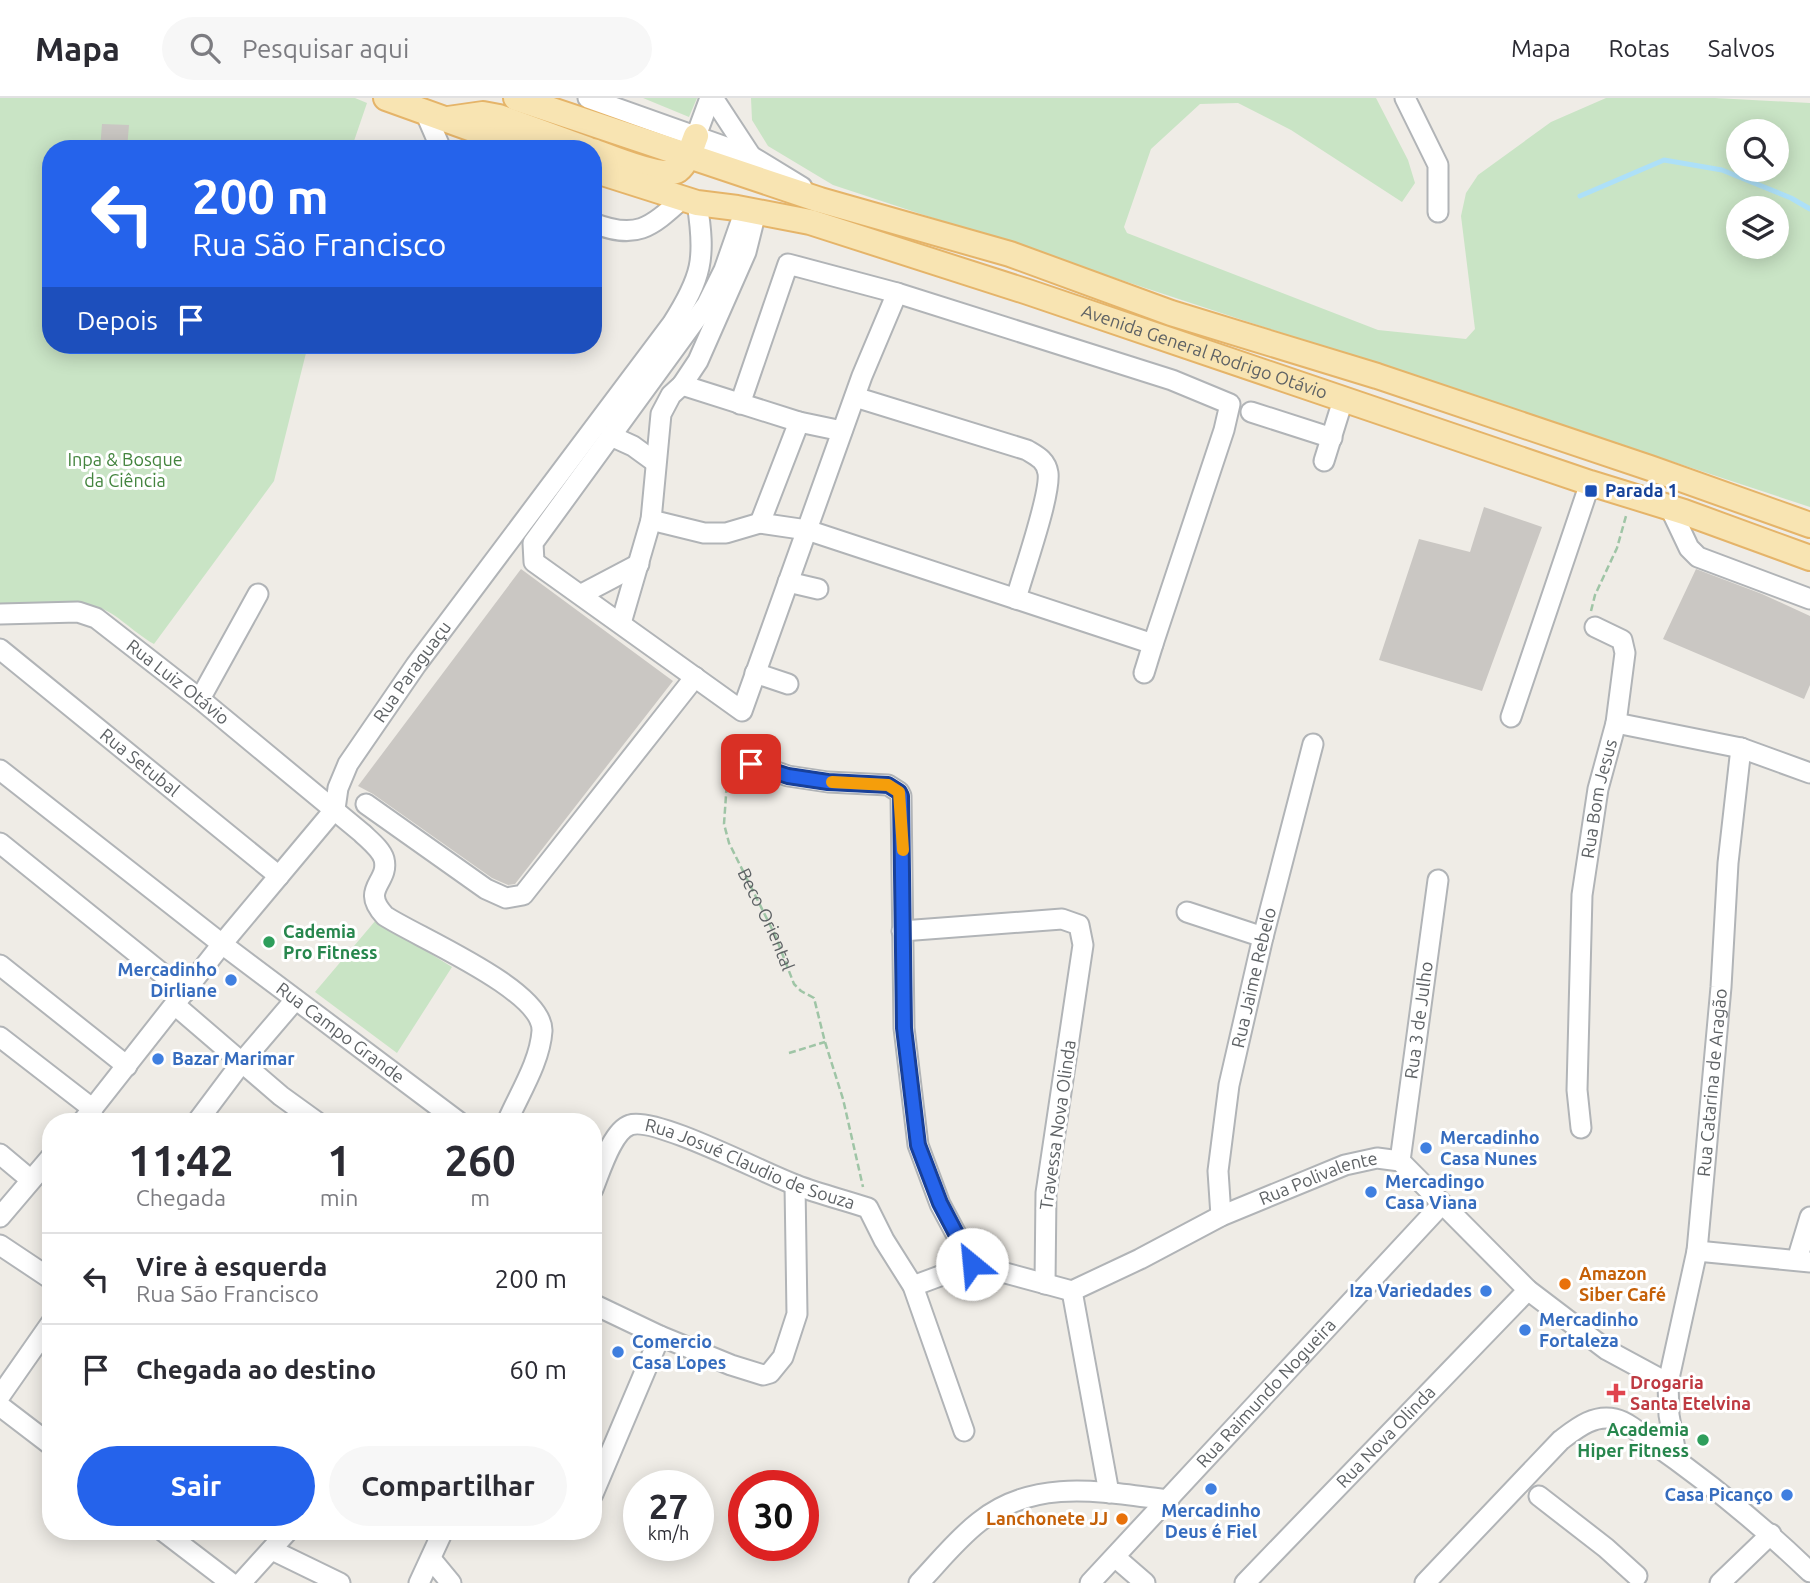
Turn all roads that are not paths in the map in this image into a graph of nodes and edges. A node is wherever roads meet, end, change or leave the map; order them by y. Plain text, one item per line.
1 (386, 98) edge
2 (516, 98) edge
3 (588, 98) edge
4 (711, 98) edge
5 (1405, 98) edge
6 (436, 116) junction
7 (440, 140) edge
8 (503, 140) edge
9 (560, 140) edge
10 (692, 146) junction
11 (602, 154) edge
12 (751, 156) junction
13 (602, 173) edge
14 (820, 200) junction
15 (689, 201) junction
16 (751, 211) junction
17 (1438, 212) dead end
18 (602, 226) edge
19 (897, 293) junction
20 (682, 385) junction
21 (855, 397) junction
22 (1343, 400) junction
23 (740, 404) junction
24 (1251, 412) dead end
25 (799, 422) junction
26 (842, 431) junction
27 (611, 436) junction
28 (1332, 438) junction
29 (1324, 461) dead end
30 (655, 462) junction
31 (1590, 484) junction
32 (1670, 508) junction
33 (651, 520) junction
34 (760, 523) junction
35 (1810, 525) edge
36 (807, 530) junction
37 (1810, 558) edge
38 (639, 564) junction
39 (788, 582) junction
40 (818, 589) dead end
41 (258, 594) dead end
42 (582, 594) junction
43 (1016, 599) junction
44 (1810, 599) edge
45 (0, 614) edge
46 (621, 623) junction
47 (1595, 627) road end
48 (1153, 644) junction
49 (0, 649) edge
50 (755, 673) junction
51 (1144, 673) dead end
52 (695, 677) junction
53 (788, 684) dead end
54 (200, 699) junction
55 (1511, 717) dead end
56 (1616, 723) junction
57 (1314, 744) dead end
58 (1741, 748) junction
59 (751, 764) road end
60 (0, 770) edge
61 (1810, 773) edge
62 (366, 804) dead end
63 (335, 808) junction
64 (0, 843) edge
65 (279, 876) junction
66 (1438, 880) dead end
67 (1187, 912) dead end
68 (902, 931) junction
69 (1263, 937) junction
70 (222, 944) junction
71 (0, 965) edge
72 (180, 998) junction
73 (295, 1000) junction
74 (0, 1037) edge
75 (242, 1062) junction
76 (127, 1066) junction
77 (86, 1113) edge
78 (90, 1113) edge
79 (204, 1113) edge
80 (305, 1113) edge
81 (447, 1113) edge
82 (511, 1113) edge
83 (1581, 1128) dead end
84 (0, 1154) edge
85 (1400, 1161) junction
86 (42, 1167) edge
87 (602, 1168) edge
88 (31, 1180) junction
89 (795, 1185) junction
90 (1442, 1204) junction
91 (1221, 1216) junction
92 (0, 1217) edge
93 (1810, 1217) edge
94 (0, 1245) edge
95 (1697, 1251) junction
96 (1804, 1261) edge
97 (972, 1264) junction
98 (42, 1273) edge
99 (1045, 1284) junction
100 (913, 1286) junction
101 (1528, 1290) junction
102 (1072, 1291) junction
103 (602, 1308) edge
104 (42, 1336) edge
105 (660, 1336) junction
106 (1668, 1383) junction
107 (0, 1396) edge
108 (0, 1406) edge
109 (964, 1431) dead end
110 (42, 1438) edge
111 (1677, 1460) junction
112 (602, 1473) edge
113 (1109, 1493) junction
114 (1539, 1496) dead end
115 (1169, 1500) junction
116 (1771, 1534) junction
117 (175, 1540) edge
118 (280, 1540) edge
119 (440, 1540) edge
120 (272, 1550) junction
121 (1115, 1557) junction
122 (432, 1560) junction
123 (1810, 1572) edge
124 (1637, 1581) edge
125 (231, 1583) edge
126 (241, 1583) edge
127 (340, 1583) edge
128 (419, 1583) edge
129 (451, 1583) edge
130 (919, 1583) edge
131 (1090, 1583) edge
132 (1145, 1583) edge
133 (1245, 1583) edge
134 (1425, 1583) edge
135 (1720, 1583) edge

1 - 6 main road
2 - 10 main road, Avenida General Rodrigo Otávio
3 - 10 street, Avenida General Rodrigo Otávio
4 - 10 street
4 - 12 street
5 - 17 street
6 - 7 street
6 - 8 main road
6 - 9 main road
10 - 11 main road
10 - 12 street, Avenida General Rodrigo Otávio
10 - 14 main road, Avenida General Rodrigo Otávio
12 - 14 street, Avenida General Rodrigo Otávio
13 - 15 main road, Avenida General Rodrigo Otávio
14 - 35 main road, Avenida General Rodrigo Otávio
15 - 16 main road, Avenida General Rodrigo Otávio
15 - 18 street
15 - 63 street, Rua Paraguaçu
16 - 20 street
16 - 22 main road, Avenida General Rodrigo Otávio
16 - 27 street
19 - 21 street
19 - 23 street
19 - 48 street
20 - 23 street
20 - 30 street
21 - 26 street
21 - 43 street
22 - 28 street
22 - 31 main road, Avenida General Rodrigo Otávio
23 - 25 street
24 - 28 street
25 - 26 street
25 - 34 street
26 - 36 street
27 - 30 street
27 - 42 street
28 - 29 street
30 - 33 street
31 - 32 main road, Avenida General Rodrigo Otávio
31 - 55 street
32 - 37 main road, Avenida General Rodrigo Otávio
32 - 44 street
33 - 34 street
33 - 38 street
34 - 36 street
36 - 39 street
36 - 43 street
38 - 42 street
38 - 46 street
39 - 40 street
39 - 50 street
41 - 54 street
42 - 46 street
43 - 48 street
45 - 54 street, Rua Luiz Otávio
46 - 52 street
47 - 56 street, Rua Bom Jesus
48 - 51 street
49 - 65 street, Rua Setubal
50 - 52 street
50 - 53 street
52 - 62 street
54 - 63 street, Rua Luiz Otávio
56 - 58 street
56 - 83 street, Rua Bom Jesus
57 - 69 street, Rua Jaime Rebelo
58 - 61 street
58 - 95 street, Rua Catarina de Aragão
59 - 68 street
60 - 70 street, Rua Campo Grande
63 - 65 street, Rua Paraguaçu
63 - 82 street, Rua Luiz Otávio
64 - 72 street
65 - 70 street, Rua Paraguaçu
66 - 85 street, Rua 3 de Julho
67 - 69 street
68 - 97 street
68 - 99 street, Travessa Nova Olinda
69 - 91 street, Rua Jaime Rebelo
70 - 72 street, Rua Paraguaçu
70 - 73 street, Rua Campo Grande
71 - 76 street
72 - 75 street
72 - 76 street, Rua Paraguaçu
73 - 75 street
73 - 81 street, Rua Campo Grande
74 - 77 street
75 - 79 street
75 - 80 street
76 - 78 street, Rua Paraguaçu
84 - 88 street
85 - 90 street, Rua Polivalente
85 - 91 street, Rua Polivalente
86 - 88 street
87 - 89 street, Rua Josué Claudio de Souza
88 - 92 street
89 - 100 street, Rua Josué Claudio de Souza
89 - 105 street
90 - 101 street, Rua Polivalente
90 - 115 street, Rua Raimundo Nogueira
91 - 102 street, Rua Polivalente
93 - 96 street
94 - 98 street
95 - 96 street
95 - 106 street, Rua Catarina de Aragão
97 - 99 street
97 - 100 street
99 - 102 street
100 - 109 street, Rua Josué Claudio de Souza
101 - 106 street, Rua Polivalente
101 - 133 street, Rua Nova Olinda
102 - 113 street
103 - 105 street
104 - 107 street
105 - 112 street
106 - 111 street, Rua Catarina de Aragão
108 - 110 street
111 - 116 street
111 - 134 street
113 - 115 street
113 - 130 street
114 - 124 street
115 - 121 street, Rua Raimundo Nogueira
116 - 123 street
116 - 135 street
117 - 125 street
118 - 120 street
119 - 122 street
120 - 126 street
120 - 127 street
121 - 131 street, Rua Raimundo Nogueira
121 - 132 street
122 - 128 street
122 - 129 street

